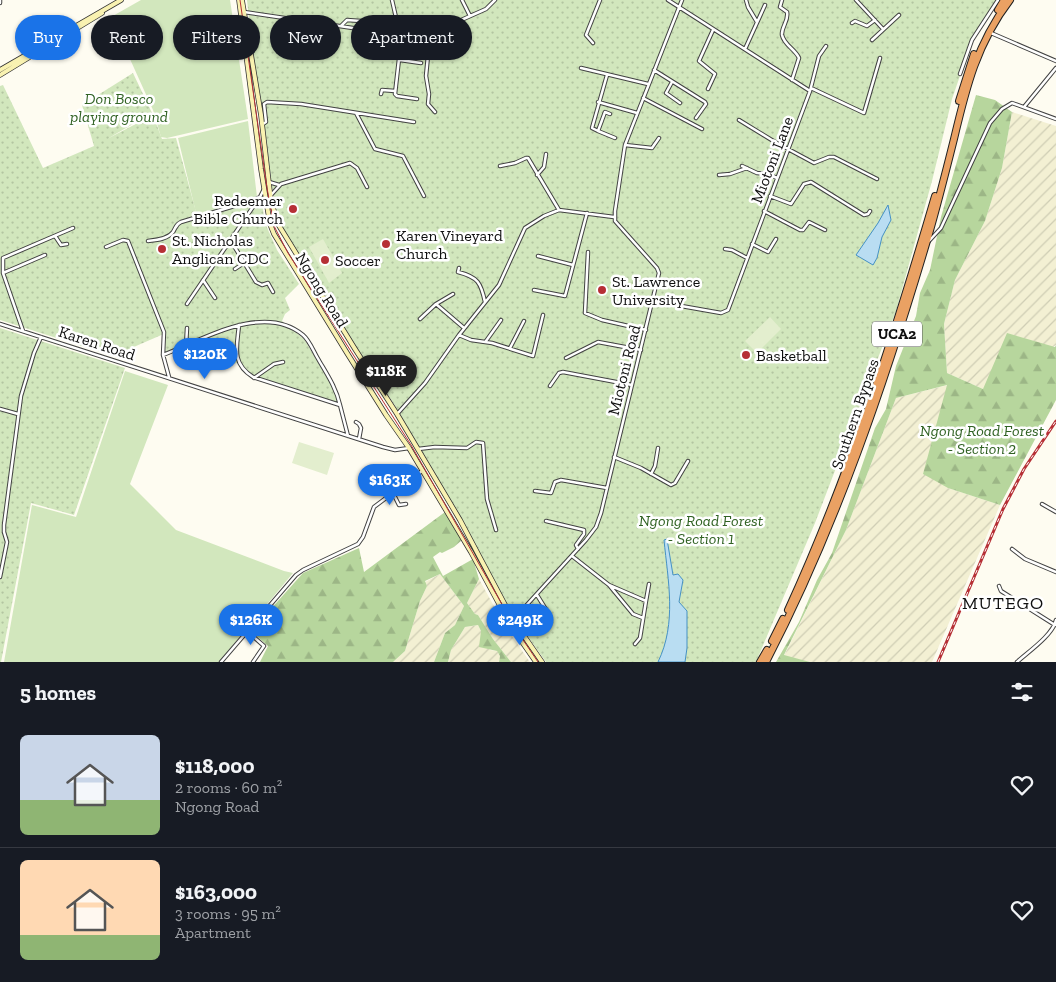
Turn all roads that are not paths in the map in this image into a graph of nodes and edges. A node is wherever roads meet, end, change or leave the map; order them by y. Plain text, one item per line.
1 (121, 0) edge
2 (240, 0) edge
3 (392, 0) edge
4 (462, 0) edge
5 (495, 0) edge
6 (600, 0) edge
7 (668, 0) edge
8 (682, 0) edge
9 (746, 0) edge
10 (782, 0) edge
11 (856, 0) edge
12 (998, 0) edge
13 (1004, 0) edge
14 (1010, 0) edge
15 (765, 5) dead end
16 (679, 7) junction
17 (105, 10) junction
18 (244, 12) junction
19 (395, 15) edge
20 (470, 15) edge
21 (472, 15) edge
22 (899, 15) dead end
23 (270, 16) edge
24 (351, 20) edge
25 (875, 20) junction
26 (757, 22) junction
27 (852, 23) dead end
28 (342, 26) joint
29 (351, 28) edge
30 (883, 29) junction
31 (713, 30) junction
32 (988, 32) junction
33 (872, 40) dead end
34 (593, 43) dead end
35 (826, 46) dead end
36 (744, 50) junction
37 (880, 58) dead end
38 (399, 60) joint
39 (428, 60) edge
40 (1056, 61) edge
41 (421, 63) dead end
42 (581, 68) dead end
43 (1056, 68) edge
44 (0, 70) edge
45 (654, 70) junction
46 (960, 74) dead end
47 (0, 75) edge
48 (608, 75) junction
49 (792, 80) junction
50 (672, 82) junction
51 (648, 84) junction
52 (812, 88) junction
53 (708, 89) dead end
54 (395, 91) junction
55 (810, 91) junction
56 (381, 94) dead end
57 (643, 98) junction
58 (417, 99) dead end
59 (258, 102) junction
60 (265, 102) junction
61 (598, 102) junction
62 (680, 103) dead end
63 (1024, 107) junction
64 (435, 112) dead end
65 (356, 113) junction
66 (637, 113) junction
67 (610, 114) dead end
68 (696, 118) dead end
69 (1056, 119) edge
70 (739, 120) dead end
71 (414, 122) dead end
72 (262, 125) junction
73 (702, 129) dead end
74 (598, 131) junction
75 (615, 138) dead end
76 (659, 138) dead end
77 (625, 145) junction
78 (788, 149) junction
79 (546, 154) dead end
80 (500, 166) dead end
81 (742, 166) dead end
82 (748, 168) junction
83 (537, 175) junction
84 (719, 175) dead end
85 (778, 178) junction
86 (877, 179) dead end
87 (269, 182) junction
88 (279, 186) junction
89 (366, 187) dead end
90 (264, 188) junction
91 (271, 195) junction
92 (424, 196) dead end
93 (770, 196) junction
94 (260, 197) junction
95 (559, 210) junction
96 (764, 211) junction
97 (870, 211) dead end
98 (586, 213) junction
99 (614, 217) junction
100 (73, 228) dead end
101 (825, 230) dead end
102 (55, 236) junction
103 (776, 239) dead end
104 (148, 241) dead end
105 (231, 241) junction
106 (67, 244) dead end
107 (752, 244) junction
108 (925, 245) junction
109 (106, 247) dead end
110 (726, 249) dead end
111 (588, 252) dead end
112 (46, 255) dead end
113 (296, 255) junction
114 (538, 256) dead end
115 (747, 258) junction
116 (289, 260) junction
117 (244, 263) junction
118 (573, 265) junction
119 (459, 268) dead end
120 (235, 269) dead end
121 (306, 271) junction
122 (4, 273) junction
123 (300, 277) junction
124 (203, 280) junction
125 (534, 290) dead end
126 (273, 292) dead end
127 (453, 294) dead end
128 (215, 298) dead end
129 (653, 301) junction
130 (485, 302) junction
131 (187, 304) dead end
132 (436, 304) junction
133 (543, 315) dead end
134 (420, 318) dead end
135 (501, 320) dead end
136 (524, 321) dead end
137 (0, 324) edge
138 (239, 325) junction
139 (187, 328) dead end
140 (464, 328) junction
141 (646, 330) junction
142 (23, 331) junction
143 (459, 334) junction
144 (41, 337) junction
145 (486, 342) junction
146 (186, 346) junction
147 (510, 348) junction
148 (641, 350) junction
149 (162, 355) junction
150 (566, 358) dead end
151 (283, 362) dead end
152 (169, 378) junction
153 (254, 378) junction
154 (632, 385) junction
155 (550, 386) dead end
156 (340, 405) junction
157 (0, 409) edge
158 (18, 414) junction
159 (397, 414) junction
160 (356, 422) dead end
161 (348, 436) junction
162 (359, 439) junction
163 (409, 448) junction
164 (658, 448) dead end
165 (418, 449) junction
166 (614, 457) junction
167 (688, 461) dead end
168 (422, 471) junction
169 (651, 474) junction
170 (607, 488) junction
171 (535, 491) dead end
172 (392, 493) junction
173 (450, 503) junction
174 (406, 504) dead end
175 (1042, 504) dead end
176 (445, 508) junction
177 (1056, 512) edge
178 (546, 521) dead end
179 (496, 530) dead end
180 (0, 534) edge
181 (4, 535) junction
182 (578, 549) junction
183 (1012, 550) dead end
184 (572, 556) junction
185 (1056, 572) edge
186 (0, 578) edge
187 (649, 584) dead end
188 (609, 585) junction
189 (999, 586) dead end
190 (537, 595) junction
191 (646, 601) junction
192 (550, 616) dead end
193 (643, 618) junction
194 (513, 620) junction
195 (1056, 620) edge
196 (1055, 625) edge
197 (247, 631) junction
198 (635, 644) dead end
199 (1019, 661) edge
200 (220, 662) edge
201 (253, 662) edge
202 (536, 662) edge
203 (542, 662) edge
204 (760, 662) edge
205 (766, 662) edge

1 - 17 main road
2 - 18 main road, Ngong Road
2 - 90 main road, Ngong Road
3 - 19 street
4 - 20 street
5 - 21 street
6 - 34 street
7 - 16 street
8 - 16 street
9 - 26 street
10 - 49 street
11 - 25 street
12 - 46 street
13 - 204 highway, Southern Bypass / UCA2
14 - 32 highway, Southern Bypass / UCA2
15 - 26 street
16 - 31 street
16 - 45 street
17 - 44 main road
17 - 47 main road
18 - 23 street
18 - 59 main road, Ngong Road
22 - 30 street
24 - 28 street
25 - 27 street
25 - 30 street
26 - 36 street
28 - 29 street
30 - 33 street
31 - 36 street
31 - 53 street
32 - 40 street
32 - 108 highway, Southern Bypass / UCA2
35 - 52 street
36 - 49 street
37 - 52 street
38 - 41 street
38 - 54 street
39 - 64 street
42 - 48 street
43 - 63 street
45 - 50 street
45 - 51 street
48 - 51 street
48 - 61 street
49 - 55 street
50 - 62 street
50 - 68 street
51 - 57 street
52 - 55 street, Miotoni Lane
54 - 56 street
54 - 58 street
55 - 78 street, Miotoni Lane
57 - 66 street
57 - 73 street
59 - 60 street
59 - 72 main road, Ngong Road
60 - 65 street
60 - 72 street
61 - 66 street
61 - 74 street
63 - 69 street
63 - 108 street
65 - 71 street
65 - 92 street
66 - 77 street
67 - 74 street
70 - 78 street
72 - 87 main road, Ngong Road
74 - 75 street
76 - 77 street
77 - 99 street
78 - 85 street, Miotoni Lane
78 - 86 street
79 - 83 street
80 - 83 street
81 - 82 street
82 - 84 street
82 - 85 street
83 - 95 street
85 - 93 street, Miotoni Lane
87 - 88 street
87 - 91 main road, Ngong Road
88 - 89 street
88 - 91 street
90 - 94 street
90 - 116 main road, Ngong Road
91 - 113 main road, Ngong Road
93 - 96 street, Miotoni Lane
93 - 97 street
94 - 104 street
94 - 105 street
95 - 98 street
95 - 130 street
96 - 101 street
96 - 107 street, Miotoni Lane
98 - 99 street
98 - 118 street
99 - 129 street, Miotoni Road
100 - 102 street
102 - 106 street
102 - 122 street
103 - 107 street
105 - 117 street
105 - 124 street
107 - 115 street, Miotoni Lane
108 - 205 highway, Southern Bypass / UCA2
109 - 149 street
110 - 115 street
111 - 141 street
112 - 122 street
113 - 116 main road
113 - 121 main road, Ngong Road
114 - 118 street
115 - 129 street, Miotoni Lane
116 - 123 main road, Ngong Road
117 - 120 street
117 - 126 street
118 - 125 street
119 - 130 street
121 - 123 main road
121 - 159 main road, Ngong Road
122 - 142 street
123 - 163 main road, Ngong Road
124 - 128 street
124 - 131 street
127 - 132 street
129 - 141 street, Miotoni Road
130 - 140 street
132 - 134 street
132 - 140 street
133 - 147 street
135 - 145 street
136 - 147 street
137 - 142 street, Karen Road
138 - 146 street
138 - 153 street
138 - 156 street
139 - 146 street
140 - 143 street
141 - 148 street, Miotoni Road
142 - 144 street, Karen Road
143 - 145 street
143 - 159 street
144 - 152 street, Karen Road
144 - 158 street
145 - 147 street
146 - 149 street
148 - 150 street
148 - 154 street, Miotoni Road
149 - 152 street
151 - 153 street
152 - 161 street, Karen Road
153 - 156 street
154 - 155 street
154 - 166 street, Miotoni Road
156 - 161 street
157 - 158 street
158 - 181 street
159 - 165 main road, Ngong Road
160 - 162 street
161 - 162 street, Karen Road
162 - 163 street, Karen Road
163 - 168 main road, Ngong Road
164 - 169 street
165 - 173 main road, Ngong Road
165 - 179 street
166 - 169 street
166 - 170 street, Miotoni Road
167 - 169 street
168 - 172 street
168 - 176 main road, Ngong Road
170 - 171 street
170 - 182 street, Miotoni Road
172 - 174 street
172 - 197 street
173 - 176 main road
173 - 194 main road, Ngong Road
175 - 177 street
176 - 202 main road, Ngong Road
178 - 182 street
180 - 181 street
181 - 186 street
182 - 184 street, Miotoni Road
183 - 185 street
184 - 188 street
184 - 190 street, Miotoni Road
187 - 191 street
188 - 191 street
188 - 193 street
189 - 196 street
190 - 192 street
190 - 194 street, Miotoni Road
191 - 193 street
193 - 198 street
194 - 203 main road, Ngong Road
195 - 196 street
196 - 199 street
197 - 200 street
197 - 201 street

